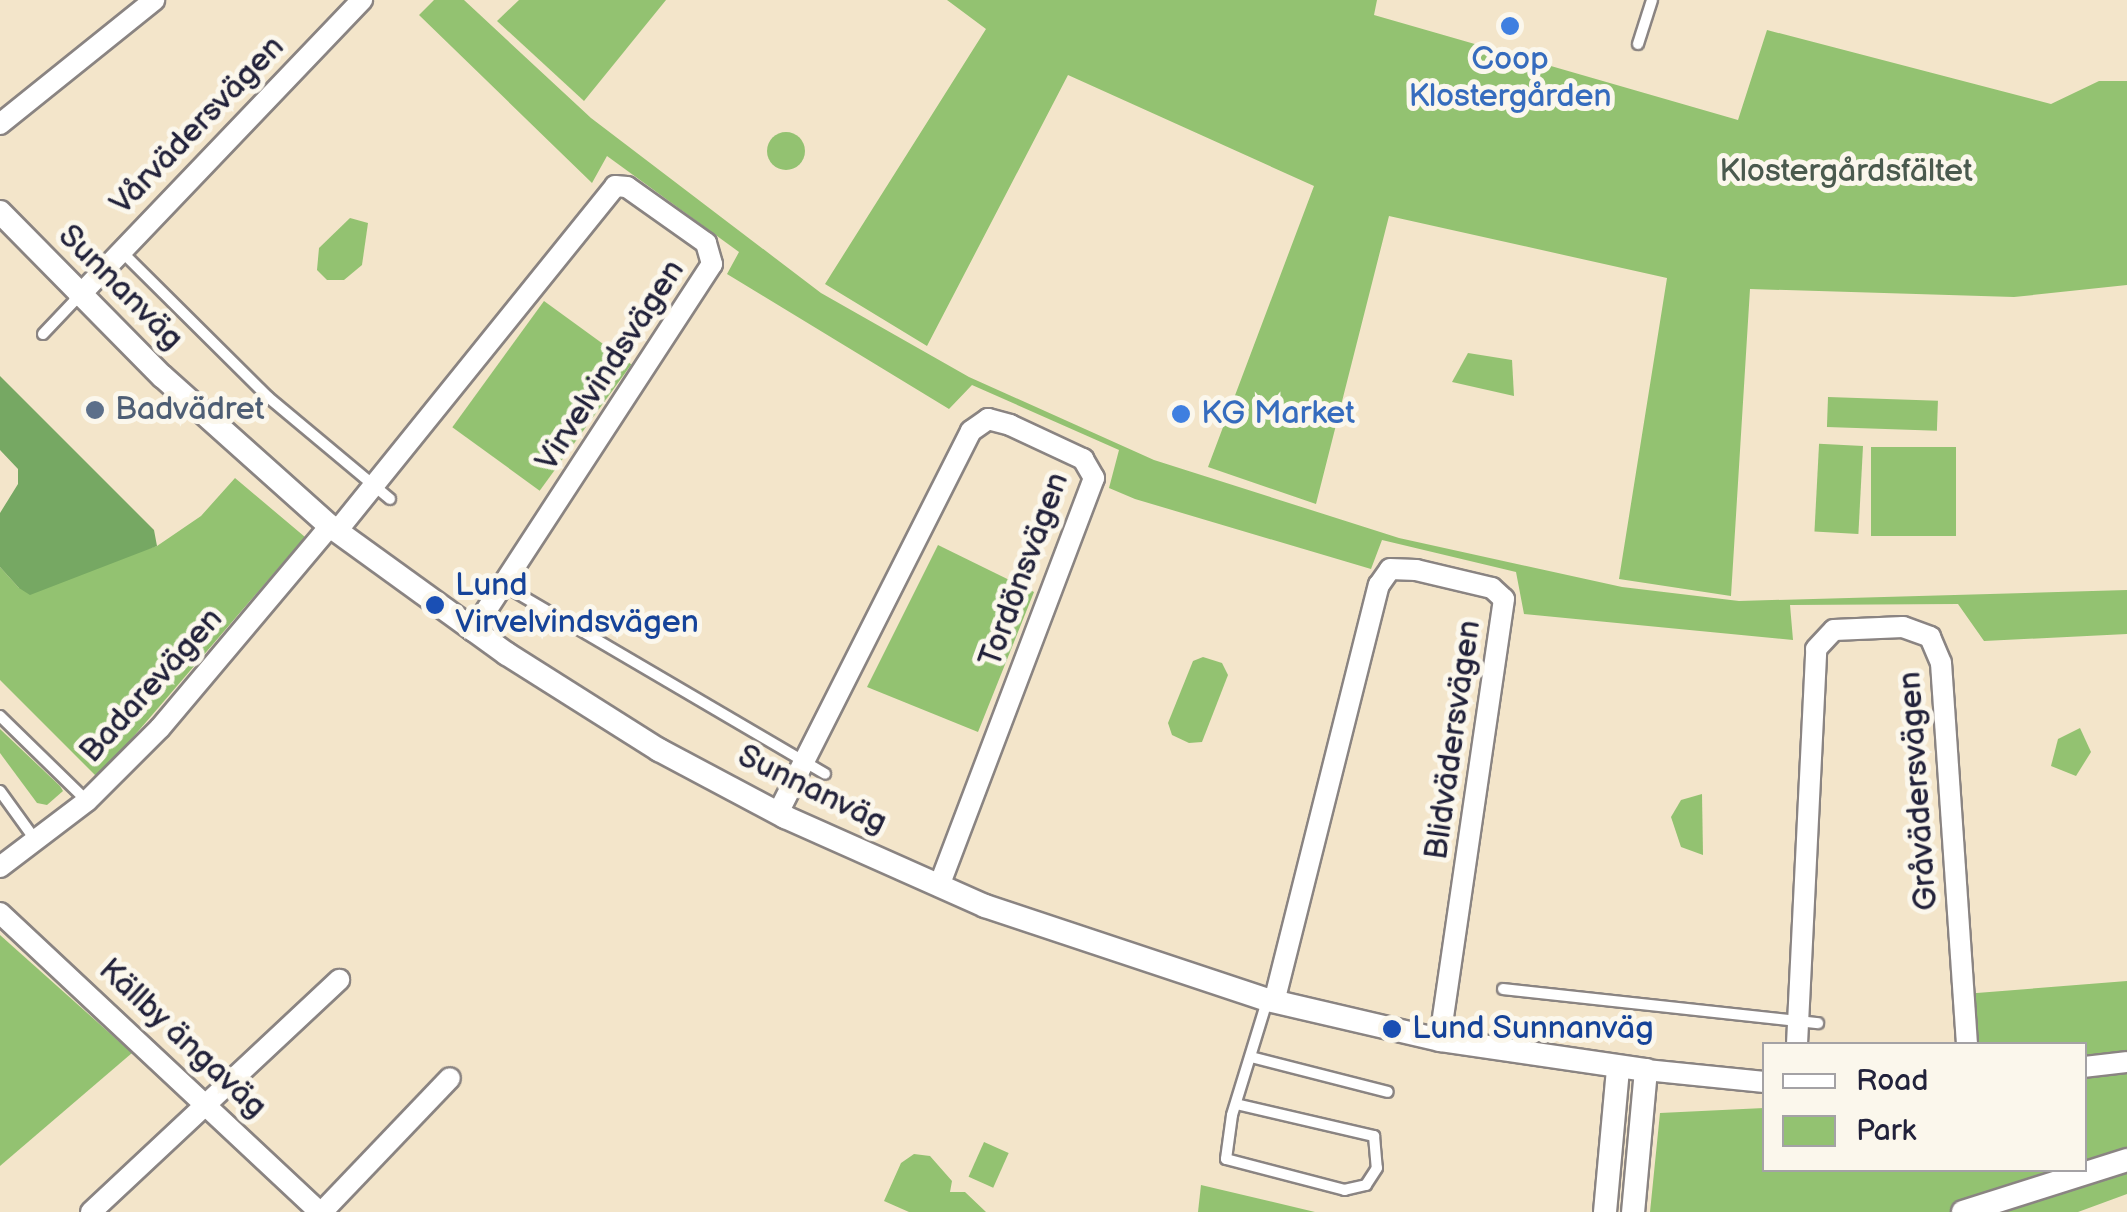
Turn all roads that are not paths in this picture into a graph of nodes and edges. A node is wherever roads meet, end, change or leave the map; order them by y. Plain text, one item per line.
1 (154, 0) edge
2 (362, 0) edge
3 (1652, 0) edge
4 (1638, 44) dead end
5 (0, 124) edge
6 (0, 212) edge
7 (119, 250) junction
8 (79, 296) junction
9 (44, 334) dead end
10 (381, 493) junction
11 (333, 528) junction
12 (505, 586) junction
13 (472, 631) junction
14 (0, 716) edge
15 (805, 764) junction
16 (825, 774) dead end
17 (0, 792) edge
18 (87, 801) junction
19 (778, 813) junction
20 (36, 841) junction
21 (0, 867) edge
22 (939, 886) junction
23 (0, 913) edge
24 (339, 980) dead end
25 (1504, 988) dead end
26 (1271, 1001) junction
27 (1804, 1030) edge
28 (1440, 1040) junction
29 (1967, 1042) edge
30 (1251, 1057) junction
31 (2127, 1062) edge
32 (1618, 1068) junction
33 (2087, 1068) edge
34 (1646, 1070) junction
35 (450, 1078) dead end
36 (1762, 1082) edge
37 (1388, 1092) dead end
38 (208, 1102) junction
39 (1236, 1104) junction
40 (2127, 1160) edge
41 (91, 1212) edge
42 (321, 1212) edge
43 (1604, 1212) edge
44 (1634, 1212) edge
45 (1963, 1212) edge

1 - 5 street
2 - 7 street, Vårvädersvägen
3 - 4 lane
6 - 8 street, Sunnanväg
7 - 8 street, Vårvädersvägen
7 - 10 lane
8 - 9 lane
8 - 11 street, Sunnanväg
10 - 11 street, Virvelvindsvägen
10 - 12 street, Virvelvindsvägen
11 - 13 street, Sunnanväg
11 - 18 street, Badarevägen
12 - 13 street, Virvelvindsvägen
12 - 15 lane
13 - 19 street, Sunnanväg
14 - 18 lane
15 - 16 lane
15 - 19 street, Tordönsvägen
15 - 22 street, Tordönsvägen
17 - 20 lane
18 - 20 street, Badarevägen
19 - 22 street, Sunnanväg
20 - 21 street, Badarevägen
22 - 26 street, Sunnanväg
23 - 38 street, Källby ängaväg
24 - 38 street
25 - 27 lane
26 - 28 street, Sunnanväg
26 - 28 street, Blidvädersvägen
26 - 30 lane
27 - 29 street, Gråvädersvägen
28 - 32 street, Sunnanväg
30 - 37 lane
30 - 39 lane
31 - 33 street
32 - 34 street, Sunnanväg
32 - 43 street
34 - 36 street, Sunnanväg
34 - 44 street
35 - 42 street
38 - 41 street
38 - 42 street, Källby ängaväg
39 - 39 lane
40 - 45 street

